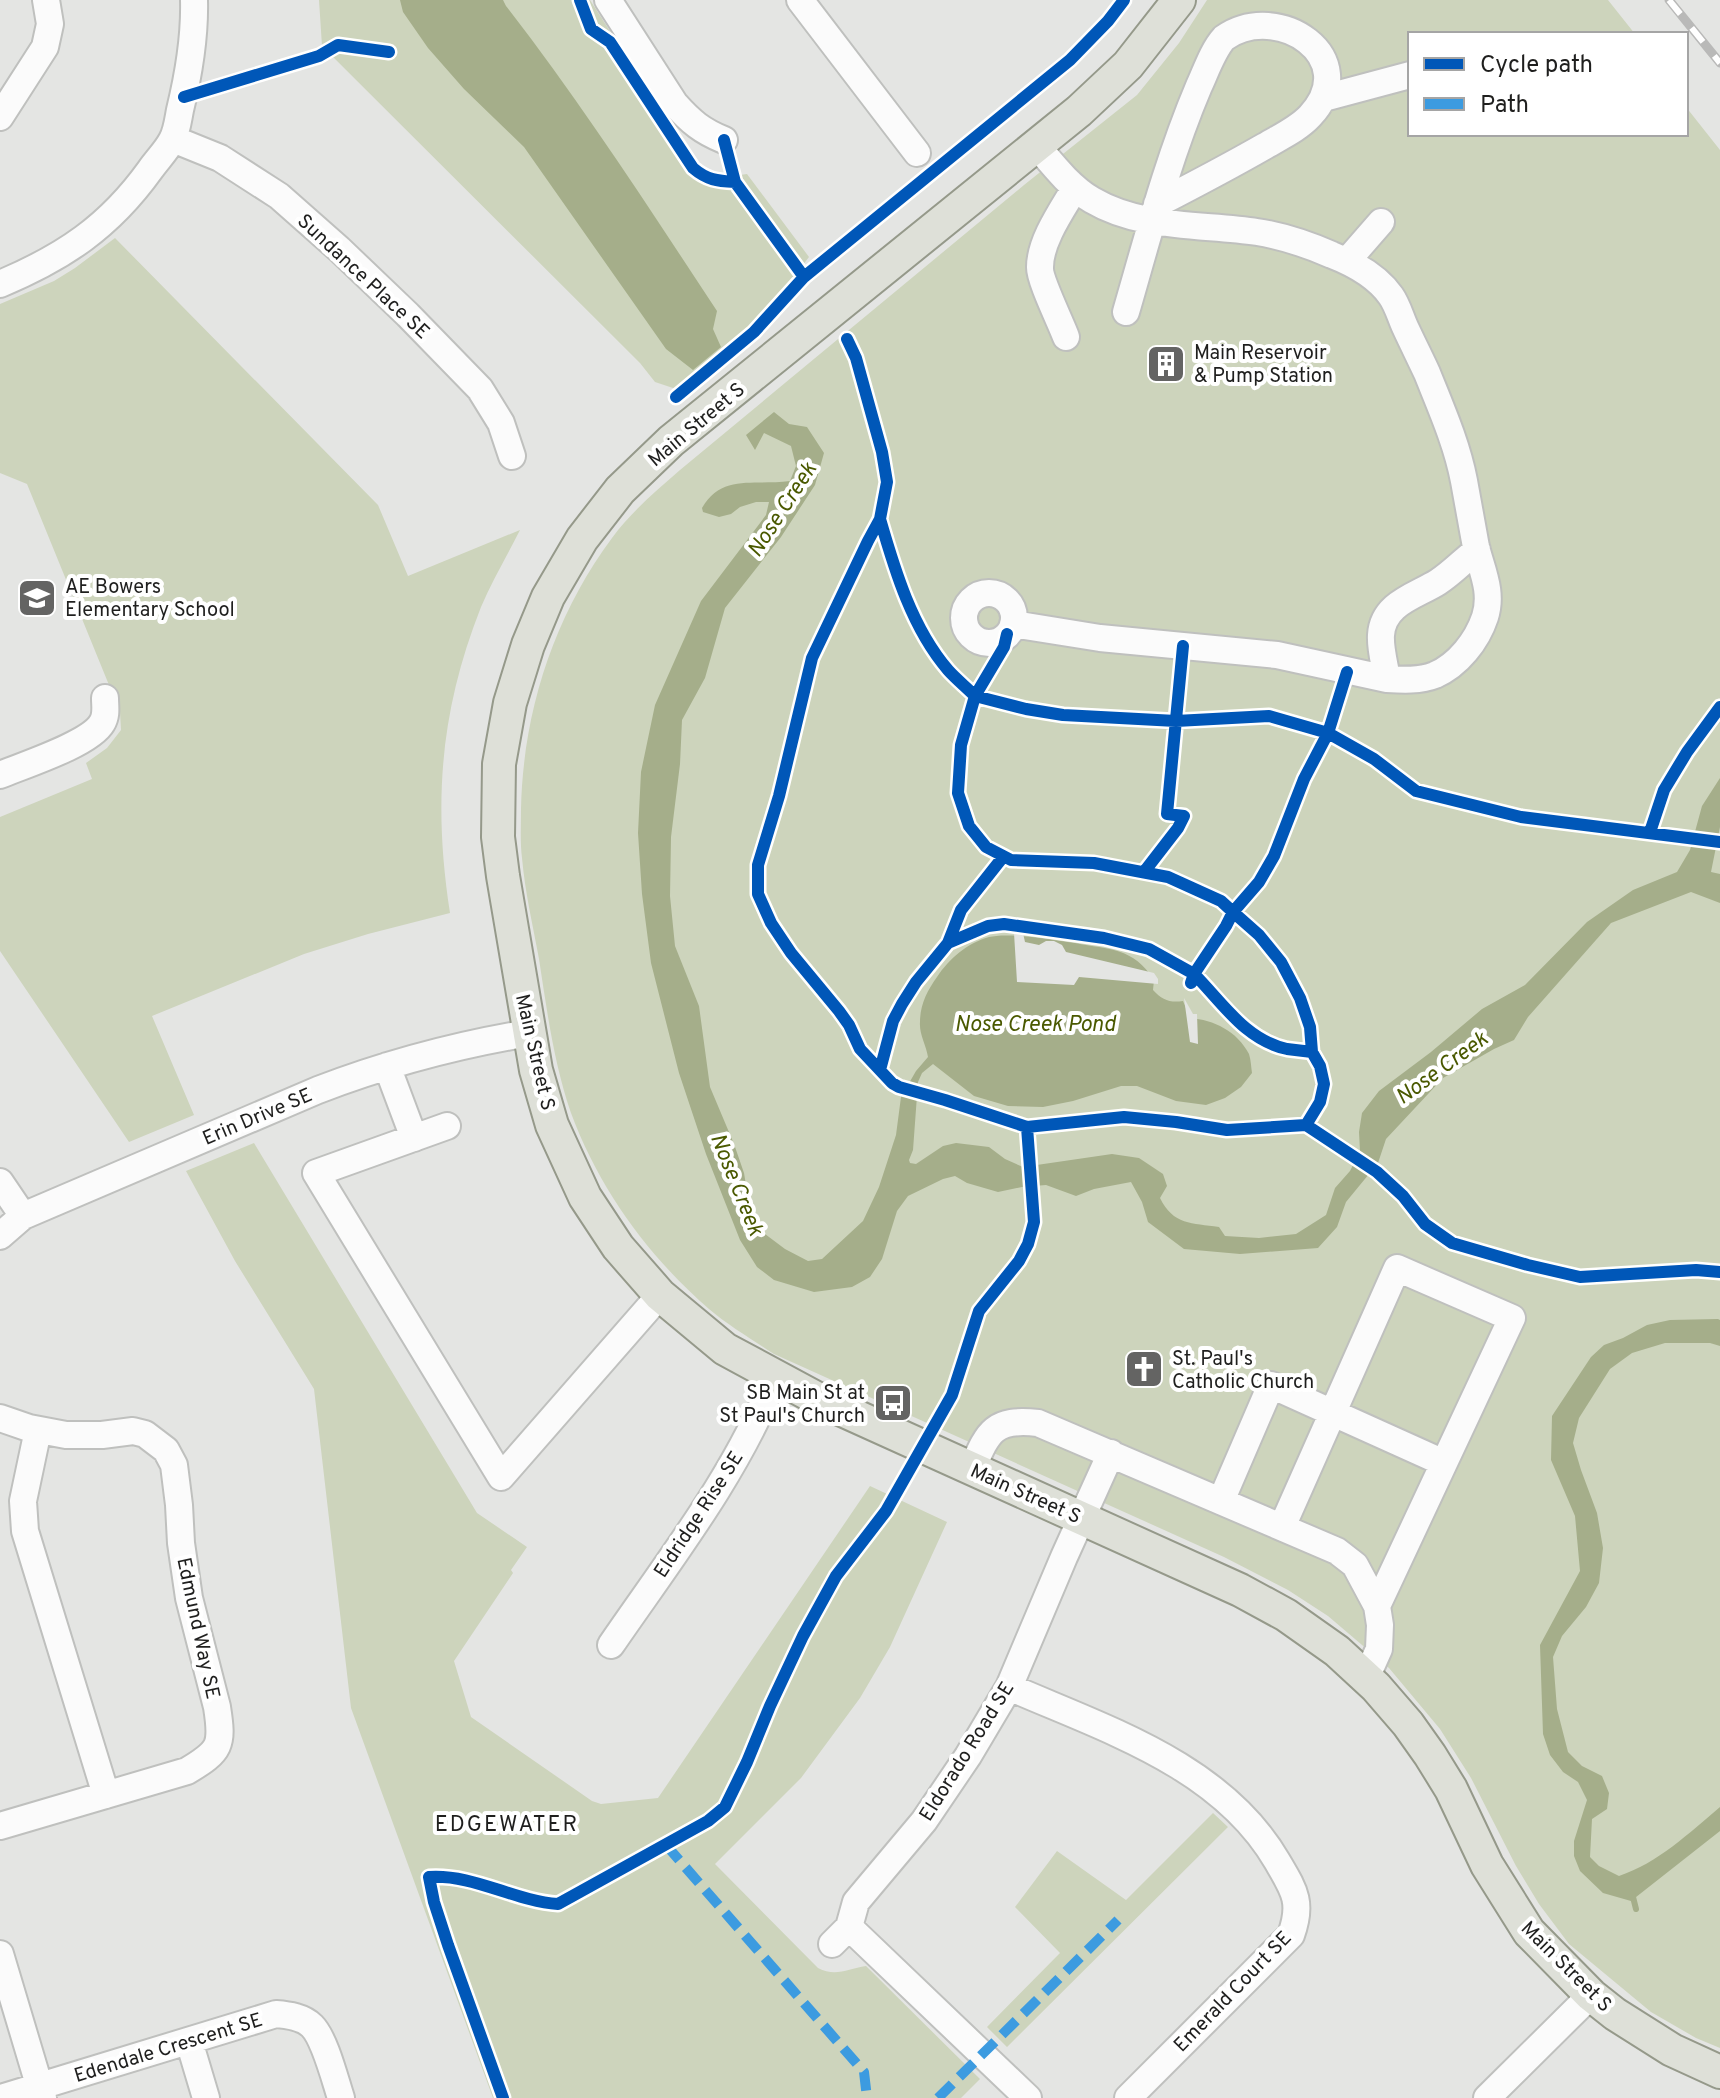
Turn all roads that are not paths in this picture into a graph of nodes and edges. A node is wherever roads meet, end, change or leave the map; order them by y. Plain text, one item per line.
1 (46, 0) edge
2 (194, 0) edge
3 (608, 0) edge
4 (800, 0) edge
5 (1179, 0) edge
6 (1408, 76) edge
7 (1324, 98) junction
8 (0, 117) edge
9 (173, 139) junction
10 (724, 140) dead end
11 (1037, 146) junction
12 (917, 153) dead end
13 (1075, 188) junction
14 (1155, 212) junction
15 (1381, 222) dead end
16 (1347, 261) junction
17 (0, 284) edge
18 (1126, 312) dead end
19 (1066, 337) dead end
20 (512, 456) dead end
21 (1477, 550) junction
22 (1013, 624) dead end
23 (1387, 679) junction
24 (105, 698) dead end
25 (0, 775) edge
26 (529, 1033) junction
27 (387, 1066) junction
28 (447, 1126) dead end
29 (414, 1138) junction
30 (0, 1182) edge
31 (23, 1216) junction
32 (0, 1236) edge
33 (660, 1295) junction
34 (775, 1377) junction
35 (1333, 1412) junction
36 (0, 1418) edge
37 (38, 1430) junction
38 (1111, 1453) junction
39 (1444, 1463) junction
40 (972, 1469) junction
41 (1221, 1501) junction
42 (1082, 1518) junction
43 (1282, 1527) junction
44 (1377, 1606) junction
45 (611, 1645) dead end
46 (1366, 1678) junction
47 (1009, 1687) junction
48 (106, 1795) junction
49 (0, 1826) edge
50 (0, 1954) edge
51 (1591, 1995) junction
52 (189, 2041) junction
53 (1720, 2072) edge
54 (41, 2092) edge
55 (1, 2098) edge
56 (206, 2098) edge
57 (341, 2098) edge
58 (1028, 2098) edge
59 (1128, 2098) edge
60 (1487, 2098) edge

1 - 8 street
2 - 9 street
3 - 10 street
4 - 12 street
5 - 11 main road, Main Street S
6 - 7 street
7 - 14 street
7 - 14 street
9 - 17 street
9 - 20 street, Sundance Place SE
11 - 13 street
11 - 26 main road, Main Street S
13 - 14 street
13 - 19 street
14 - 16 street
14 - 18 street
15 - 16 street
16 - 21 street
21 - 23 street
21 - 23 street
22 - 23 street
24 - 25 street
26 - 27 street, Erin Drive SE
26 - 33 main road, Main Street S
27 - 29 street
27 - 31 street, Erin Drive SE
28 - 29 street
29 - 33 street
30 - 31 street
31 - 32 street, Erin Drive SE
33 - 34 main road, Main Street S
34 - 40 main road, Main Street S
34 - 45 street, Eldridge Rise SE
35 - 39 street
35 - 39 street
35 - 41 street
35 - 43 street
36 - 37 street, Edmund Way SE
37 - 48 street
37 - 48 street, Edmund Way SE
38 - 40 street
38 - 41 street
38 - 42 street, Eldorado Road SE
39 - 44 street
40 - 42 main road, Main Street S
41 - 43 street
42 - 46 main road, Main Street S
42 - 47 street, Eldorado Road SE
43 - 44 street
44 - 46 street
46 - 51 main road, Main Street S
47 - 58 street, Eldorado Road SE
47 - 59 street, Emerald Court SE
48 - 49 street, Edmund Way SE
50 - 54 street
51 - 53 main road, Main Street S
51 - 60 street
52 - 54 street, Edendale Crescent SE
52 - 56 street
52 - 57 street, Edendale Crescent SE
54 - 55 street, Edendale Crescent SE

